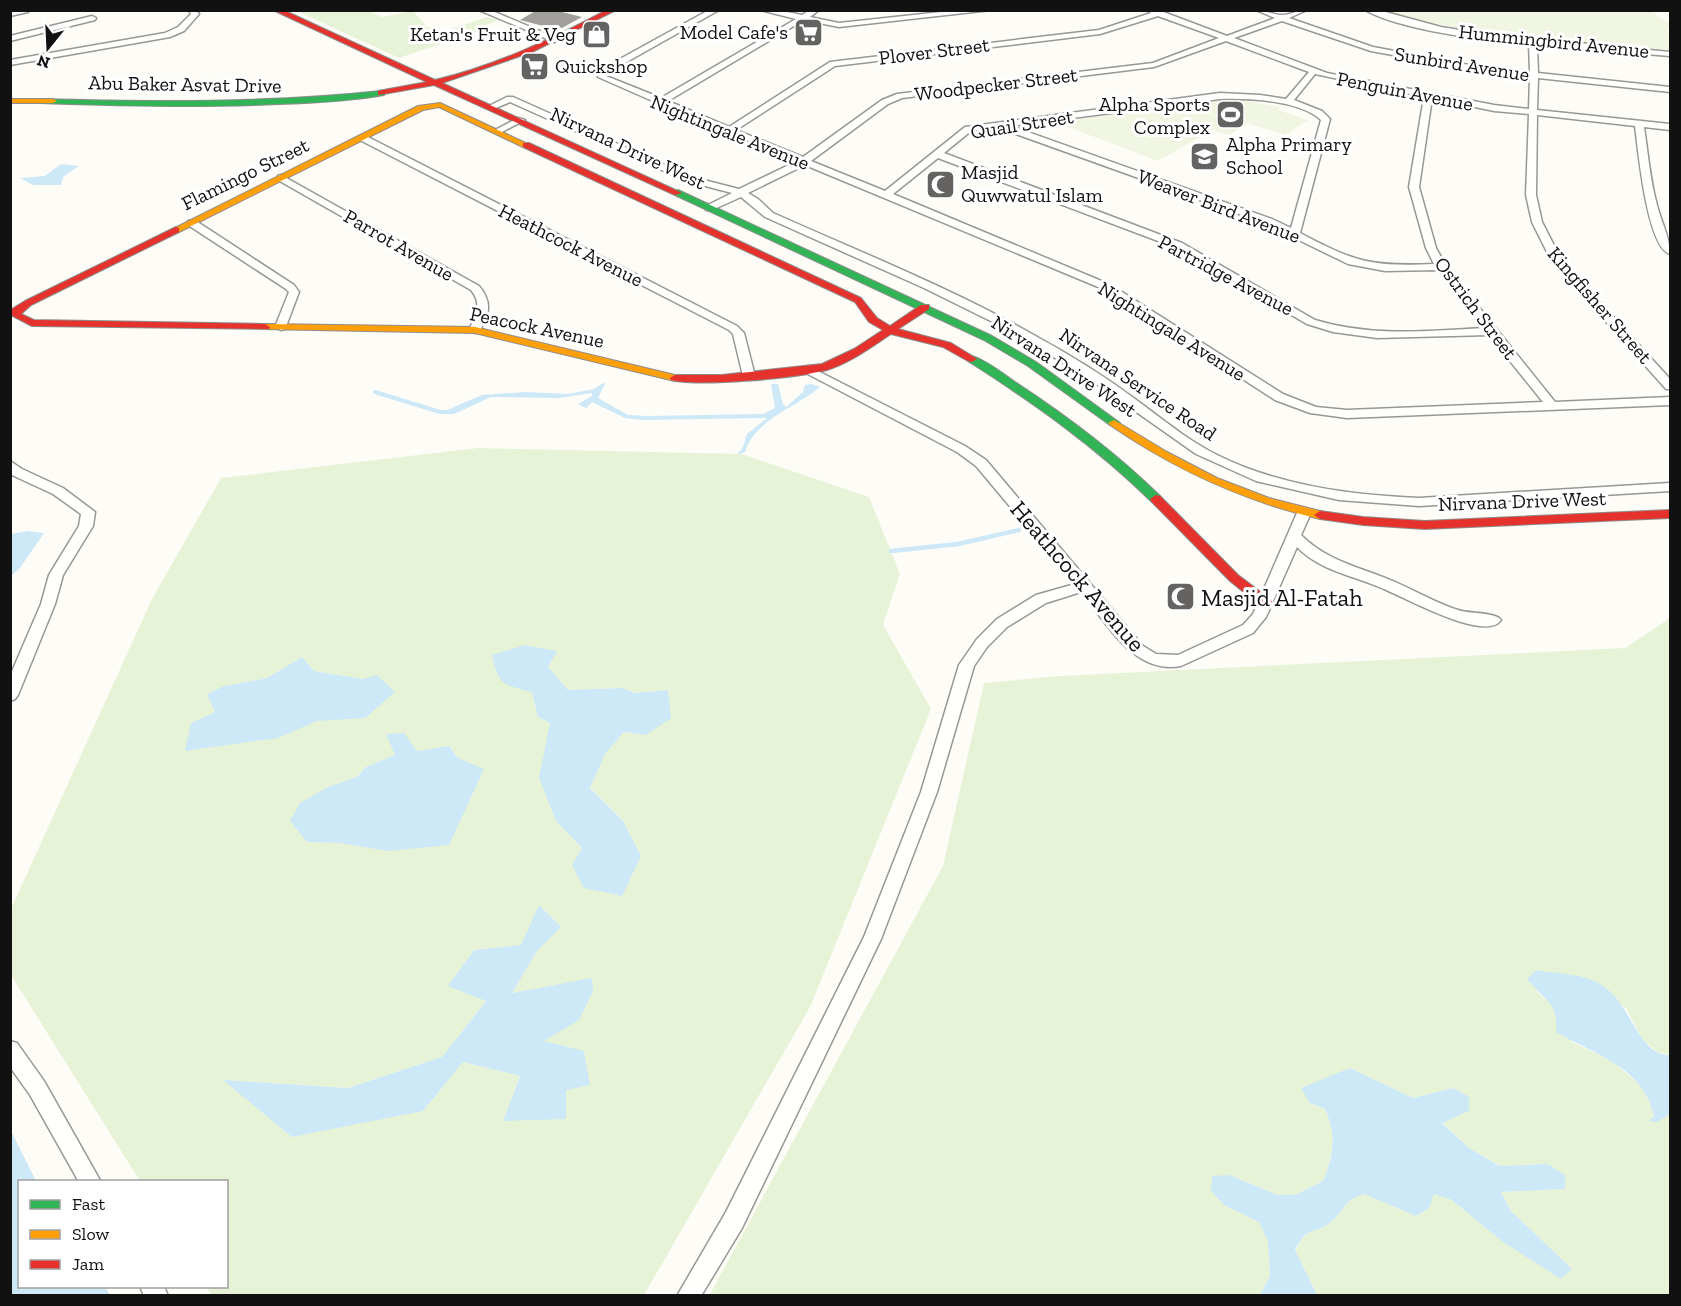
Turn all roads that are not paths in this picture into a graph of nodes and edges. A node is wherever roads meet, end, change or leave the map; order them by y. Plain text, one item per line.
1 (25, 10) edge
2 (192, 10) edge
3 (276, 10) edge
4 (482, 10) edge
5 (508, 10) edge
6 (613, 10) edge
7 (716, 10) edge
8 (763, 10) edge
9 (816, 10) edge
10 (988, 10) edge
11 (1258, 10) edge
12 (1304, 10) edge
13 (1368, 10) edge
14 (1154, 12) edge
15 (10, 14) edge
16 (496, 16) junction
17 (92, 18) dead end
18 (1282, 19) junction
19 (801, 20) junction
20 (10, 39) edge
21 (554, 39) junction
22 (1227, 39) junction
23 (1533, 41) junction
24 (1671, 54) edge
25 (503, 62) junction
26 (10, 63) edge
27 (401, 66) junction
28 (451, 72) junction
29 (1313, 72) junction
30 (1534, 75) junction
31 (431, 80) junction
32 (381, 88) junction
33 (405, 88) junction
34 (1671, 89) edge
35 (464, 95) junction
36 (1428, 96) junction
37 (10, 101) edge
38 (40, 101) junction
39 (659, 103) junction
40 (1287, 103) junction
41 (487, 106) junction
42 (1534, 112) junction
43 (521, 120) junction
44 (1639, 123) junction
45 (999, 125) junction
46 (1671, 127) edge
47 (497, 131) junction
48 (728, 131) junction
49 (363, 138) junction
50 (936, 154) junction
51 (803, 162) junction
52 (281, 178) junction
53 (739, 193) junction
54 (885, 196) junction
55 (709, 208) junction
56 (192, 223) junction
57 (1295, 232) junction
58 (1671, 251) edge
59 (1441, 267) junction
60 (925, 307) junction
61 (16, 315) joint
62 (281, 327) junction
63 (475, 330) junction
64 (890, 330) junction
65 (1492, 331) junction
66 (808, 370) junction
67 (749, 376) junction
68 (1671, 386) edge
69 (1671, 401) edge
70 (1551, 405) junction
71 (10, 465) edge
72 (1671, 487) edge
73 (1304, 513) junction
74 (1671, 514) edge
75 (1296, 538) junction
76 (1084, 586) junction
77 (1266, 603) junction
78 (1494, 620) dead end
79 (10, 695) edge
80 (10, 1050) edge
81 (90, 1180) edge
82 (688, 1296) edge

1 - 15 street
2 - 26 street
3 - 27 main road, Nirvana Drive West
4 - 16 street
5 - 16 street
6 - 21 main road
7 - 39 street, Nightingale Avenue
8 - 19 street
9 - 19 street
10 - 19 street
11 - 18 street, Sunbird Avenue
12 - 18 street, Woodpecker Street
13 - 23 street, Hummingbird Avenue
14 - 22 street, Penguin Avenue
14 - 48 street, Plover Street
16 - 21 street
17 - 20 street
18 - 22 street, Woodpecker Street
18 - 30 street, Sunbird Avenue
19 - 39 street
21 - 25 main road
21 - 28 main road
22 - 29 street, Penguin Avenue
22 - 51 street, Woodpecker Street
23 - 24 street, Hummingbird Avenue
23 - 30 street, Kingfisher Street
25 - 31 main road
25 - 35 main road
27 - 28 main road
27 - 31 main road, Nirvana Drive West
27 - 32 main road
28 - 31 main road
29 - 36 street, Penguin Avenue
29 - 40 street
30 - 34 street, Sunbird Avenue
30 - 42 street, Kingfisher Street
31 - 32 main road, Abu Baker Asvat Drive
31 - 33 main road, Abu Baker Asvat Drive
31 - 35 main road, Nirvana Drive West
32 - 38 main road, Abu Baker Asvat Drive
33 - 38 main road, Abu Baker Asvat Drive
33 - 41 main road
35 - 41 main road, Nirvana Drive West
36 - 42 street, Penguin Avenue
36 - 59 street, Ostrich Street
37 - 38 main road, Abu Baker Asvat Drive
39 - 48 street, Nightingale Avenue
40 - 45 street, Quail Street
40 - 57 street, Quail Street
41 - 43 main road, Nirvana Drive West
41 - 53 street, Nirvana Service Road
42 - 44 street, Penguin Avenue
42 - 68 street, Kingfisher Street
43 - 47 street
43 - 55 main road, Nirvana Drive West
44 - 46 street, Penguin Avenue
44 - 58 street
45 - 50 street, Quail Street
45 - 57 street, Weaver Bird Avenue
47 - 49 main road, Flamingo Street
47 - 64 main road
48 - 51 street, Nightingale Avenue
49 - 52 main road, Flamingo Street
49 - 67 street, Heathcock Avenue
50 - 54 street, Quail Street
50 - 65 street, Partridge Avenue
51 - 53 street, Woodpecker Street
51 - 54 street, Nightingale Avenue
52 - 56 main road, Flamingo Street
52 - 63 street, Parrot Avenue
53 - 55 street, Woodpecker Street
53 - 72 street, Nirvana Service Road
54 - 70 street, Nightingale Avenue
55 - 60 main road, Nirvana Drive West
56 - 61 main road, Flamingo Street
56 - 62 street
57 - 59 street, Weaver Bird Avenue
59 - 65 street, Ostrich Street
60 - 64 main road, Peacock Avenue
60 - 73 main road, Nirvana Drive West
61 - 62 main road, Peacock Avenue
62 - 63 main road, Peacock Avenue
63 - 67 main road, Peacock Avenue
64 - 66 main road, Peacock Avenue
64 - 77 main road
65 - 70 street, Ostrich Street
66 - 67 main road, Peacock Avenue
66 - 76 street, Heathcock Avenue
69 - 70 street, Nightingale Avenue
71 - 79 street
73 - 74 main road, Nirvana Drive West
73 - 75 street, Heathcock Avenue
75 - 77 street, Heathcock Avenue
75 - 78 street
76 - 77 street, Heathcock Avenue
76 - 82 street
80 - 81 street

